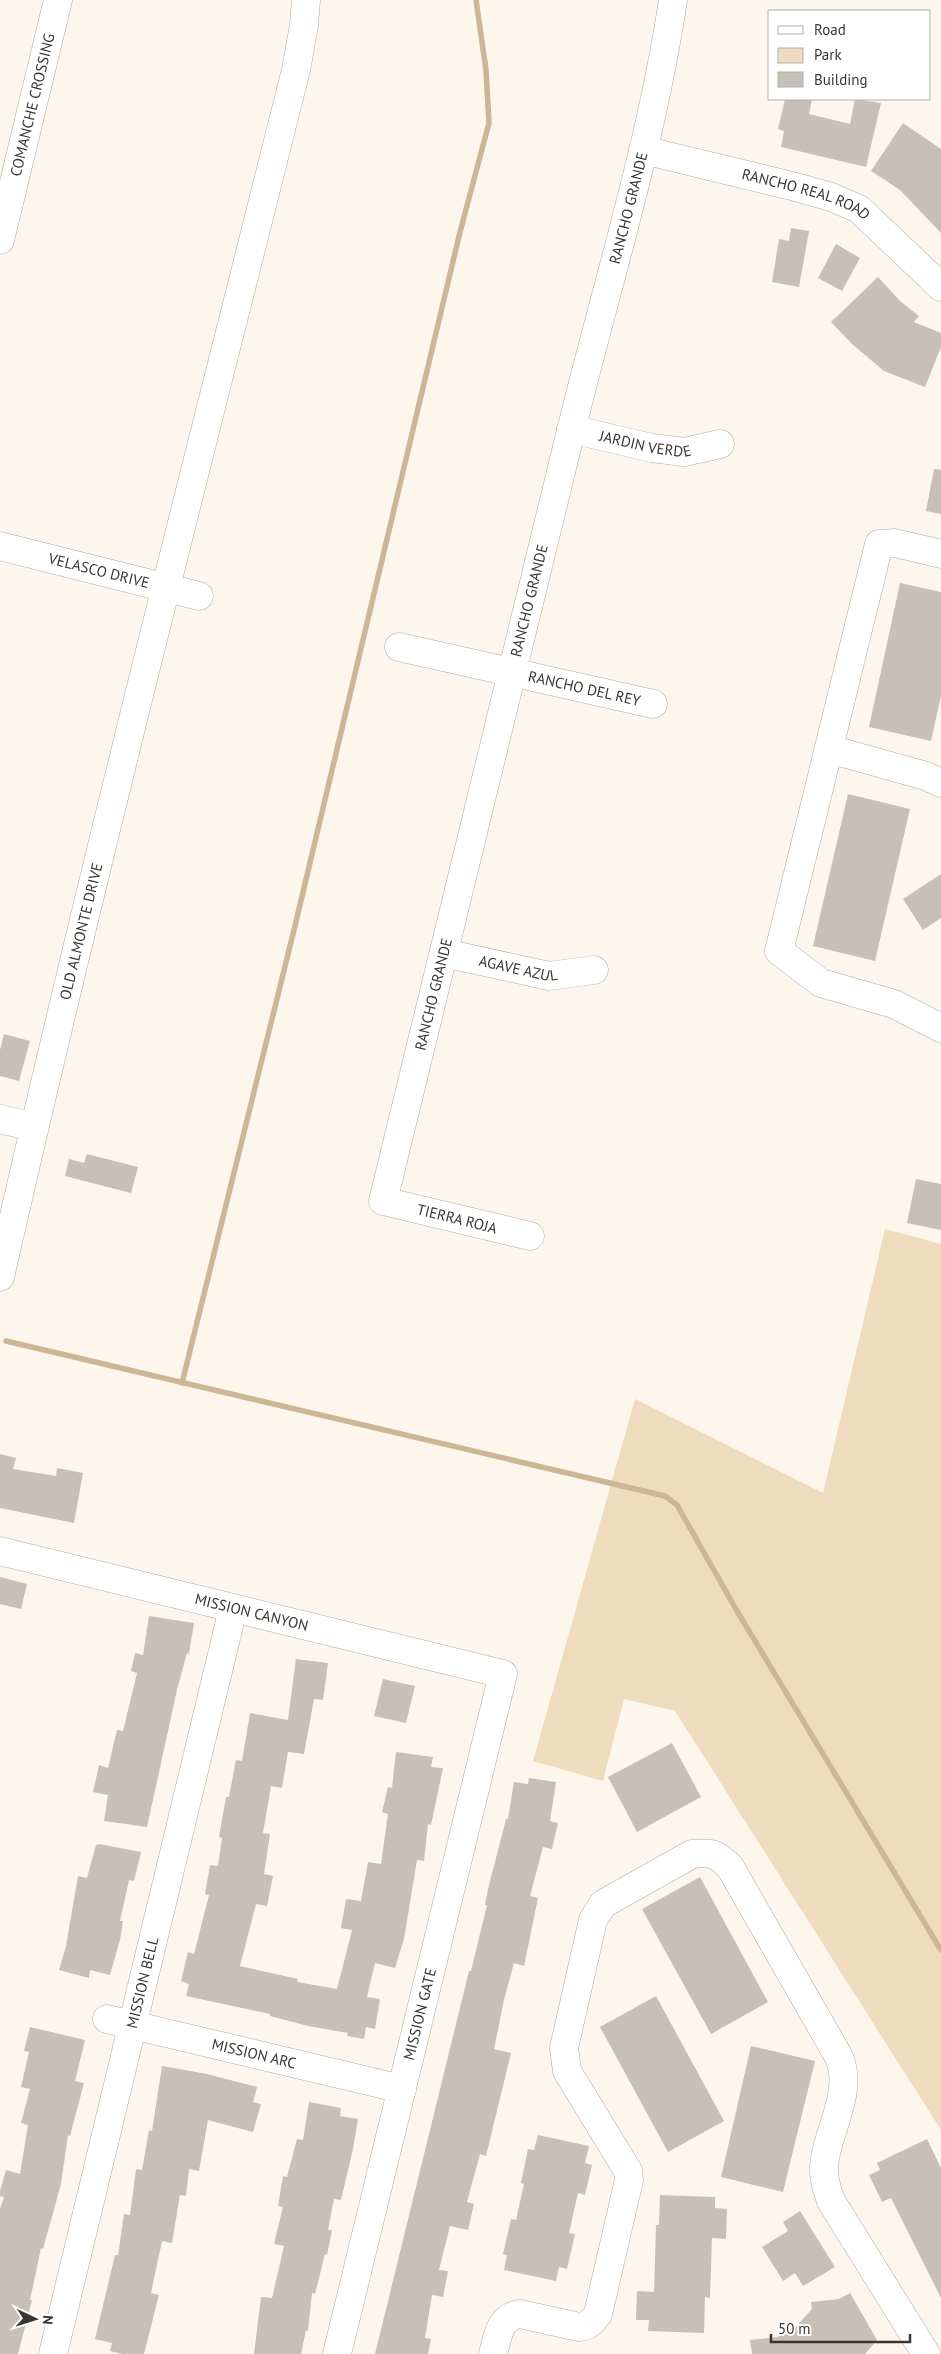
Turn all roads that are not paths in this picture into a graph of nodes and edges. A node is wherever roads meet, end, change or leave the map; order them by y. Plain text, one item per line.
1 (58, 0) edge
2 (306, 0) edge
3 (673, 0) edge
4 (643, 150) junction
5 (0, 240) edge
6 (941, 287) edge
7 (571, 429) junction
8 (720, 444) dead end
9 (0, 546) edge
10 (941, 554) edge
11 (166, 587) junction
12 (199, 596) dead end
13 (399, 647) dead end
14 (511, 671) junction
15 (653, 704) dead end
16 (829, 749) junction
17 (941, 782) edge
18 (444, 953) junction
19 (594, 970) dead end
20 (941, 1028) edge
21 (0, 1119) edge
22 (34, 1127) junction
23 (383, 1201) joint
24 (530, 1236) dead end
25 (0, 1277) edge
26 (0, 1551) edge
27 (233, 1609) junction
28 (503, 1674) joint
29 (107, 2019) dead end
30 (133, 2025) junction
31 (402, 2089) junction
32 (53, 2354) edge
33 (337, 2354) edge
34 (493, 2354) edge
35 (926, 2354) edge

1 - 5 street, COMANCHE CROSSING
2 - 11 street, OLD ALMONTE DRIVE
3 - 4 street, RANCHO GRANDE
4 - 6 street, RANCHO REAL ROAD
4 - 7 street, RANCHO GRANDE
7 - 8 street, JARDIN VERDE
7 - 14 street, RANCHO GRANDE
9 - 11 street, VELASCO DRIVE
10 - 16 street
11 - 12 street, VELASCO DRIVE
11 - 22 street, OLD ALMONTE DRIVE
13 - 14 street, RANCHO DEL REY
14 - 15 street, RANCHO DEL REY
14 - 18 street, RANCHO GRANDE
16 - 17 street
16 - 20 street
18 - 19 street, AGAVE AZUL
18 - 23 street, RANCHO GRANDE
21 - 22 street
22 - 25 street, OLD ALMONTE DRIVE
23 - 24 street, TIERRA ROJA
26 - 27 street, MISSION CANYON
27 - 28 street, MISSION CANYON
27 - 30 street, MISSION BELL
28 - 31 street, MISSION GATE
29 - 30 street, MISSION ARC
30 - 31 street, MISSION ARC
30 - 32 street, MISSION BELL
31 - 33 street, MISSION GATE
34 - 35 street

